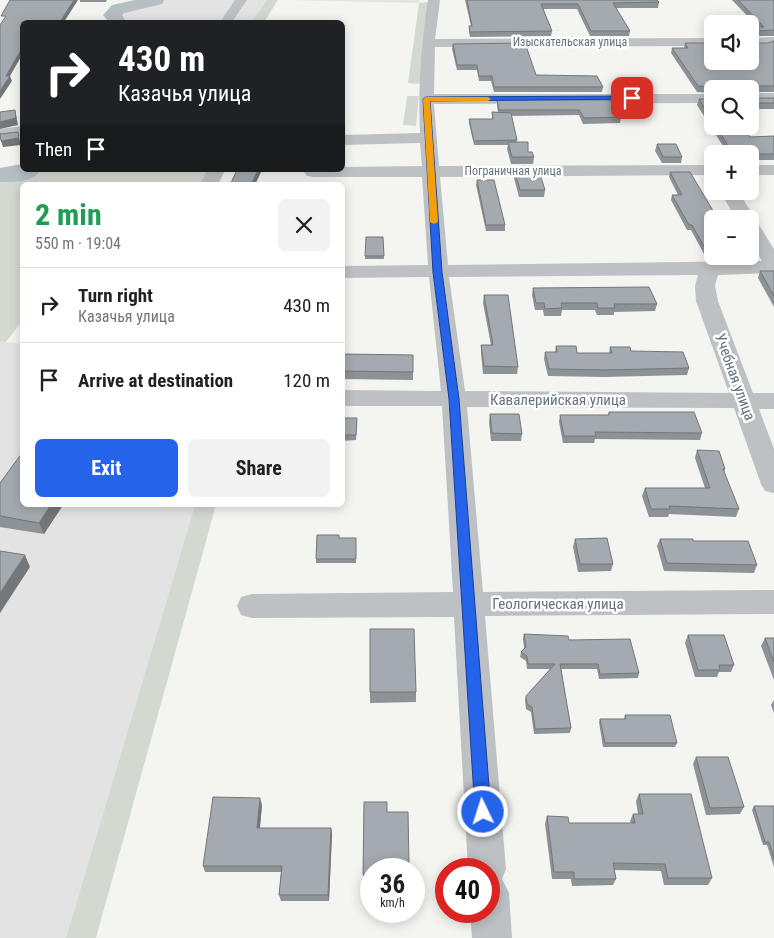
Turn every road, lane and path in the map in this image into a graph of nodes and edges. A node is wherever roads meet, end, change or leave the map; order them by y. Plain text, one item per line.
1 (241, 0) edge
2 (434, 0) edge
3 (227, 20) edge
4 (774, 41) edge
5 (704, 42) edge
6 (759, 42) edge
7 (428, 43) junction
8 (704, 98) edge
9 (759, 98) edge
10 (774, 98) edge
11 (426, 99) junction
12 (20, 131) edge
13 (0, 134) edge
14 (428, 138) junction
15 (345, 140) edge
16 (704, 170) edge
17 (759, 170) edge
18 (774, 170) edge
19 (312, 172) dead end
20 (431, 172) junction
21 (759, 240) edge
22 (774, 266) edge
23 (710, 269) junction
24 (345, 272) edge
25 (438, 272) junction
26 (345, 398) edge
27 (454, 399) junction
28 (744, 401) junction
29 (774, 401) edge
30 (774, 484) edge
31 (774, 602) edge
32 (468, 604) junction
33 (252, 606) dead end
34 (486, 858) edge
35 (491, 923) edge
36 (492, 938) edge

1 - 3 street
2 - 7 street
4 - 6 street
5 - 7 street, Изыскательская улица
7 - 11 street
8 - 11 street
9 - 10 street
11 - 14 street
12 - 13 street
14 - 15 street
14 - 20 street
16 - 20 street, Пограничная улица
17 - 18 street
19 - 20 street, Пограничная улица
20 - 25 street
21 - 22 street
22 - 23 street
23 - 25 street
23 - 28 street, Учебная улица
24 - 25 street
25 - 27 street
26 - 27 street, Кавалерийская улица
27 - 28 street, Кавалерийская улица
27 - 32 street
28 - 29 street, Кавалерийская улица
28 - 30 street, Учебная улица
31 - 32 street, Геологическая улица
32 - 33 street, Геологическая улица
32 - 34 street
35 - 36 street

